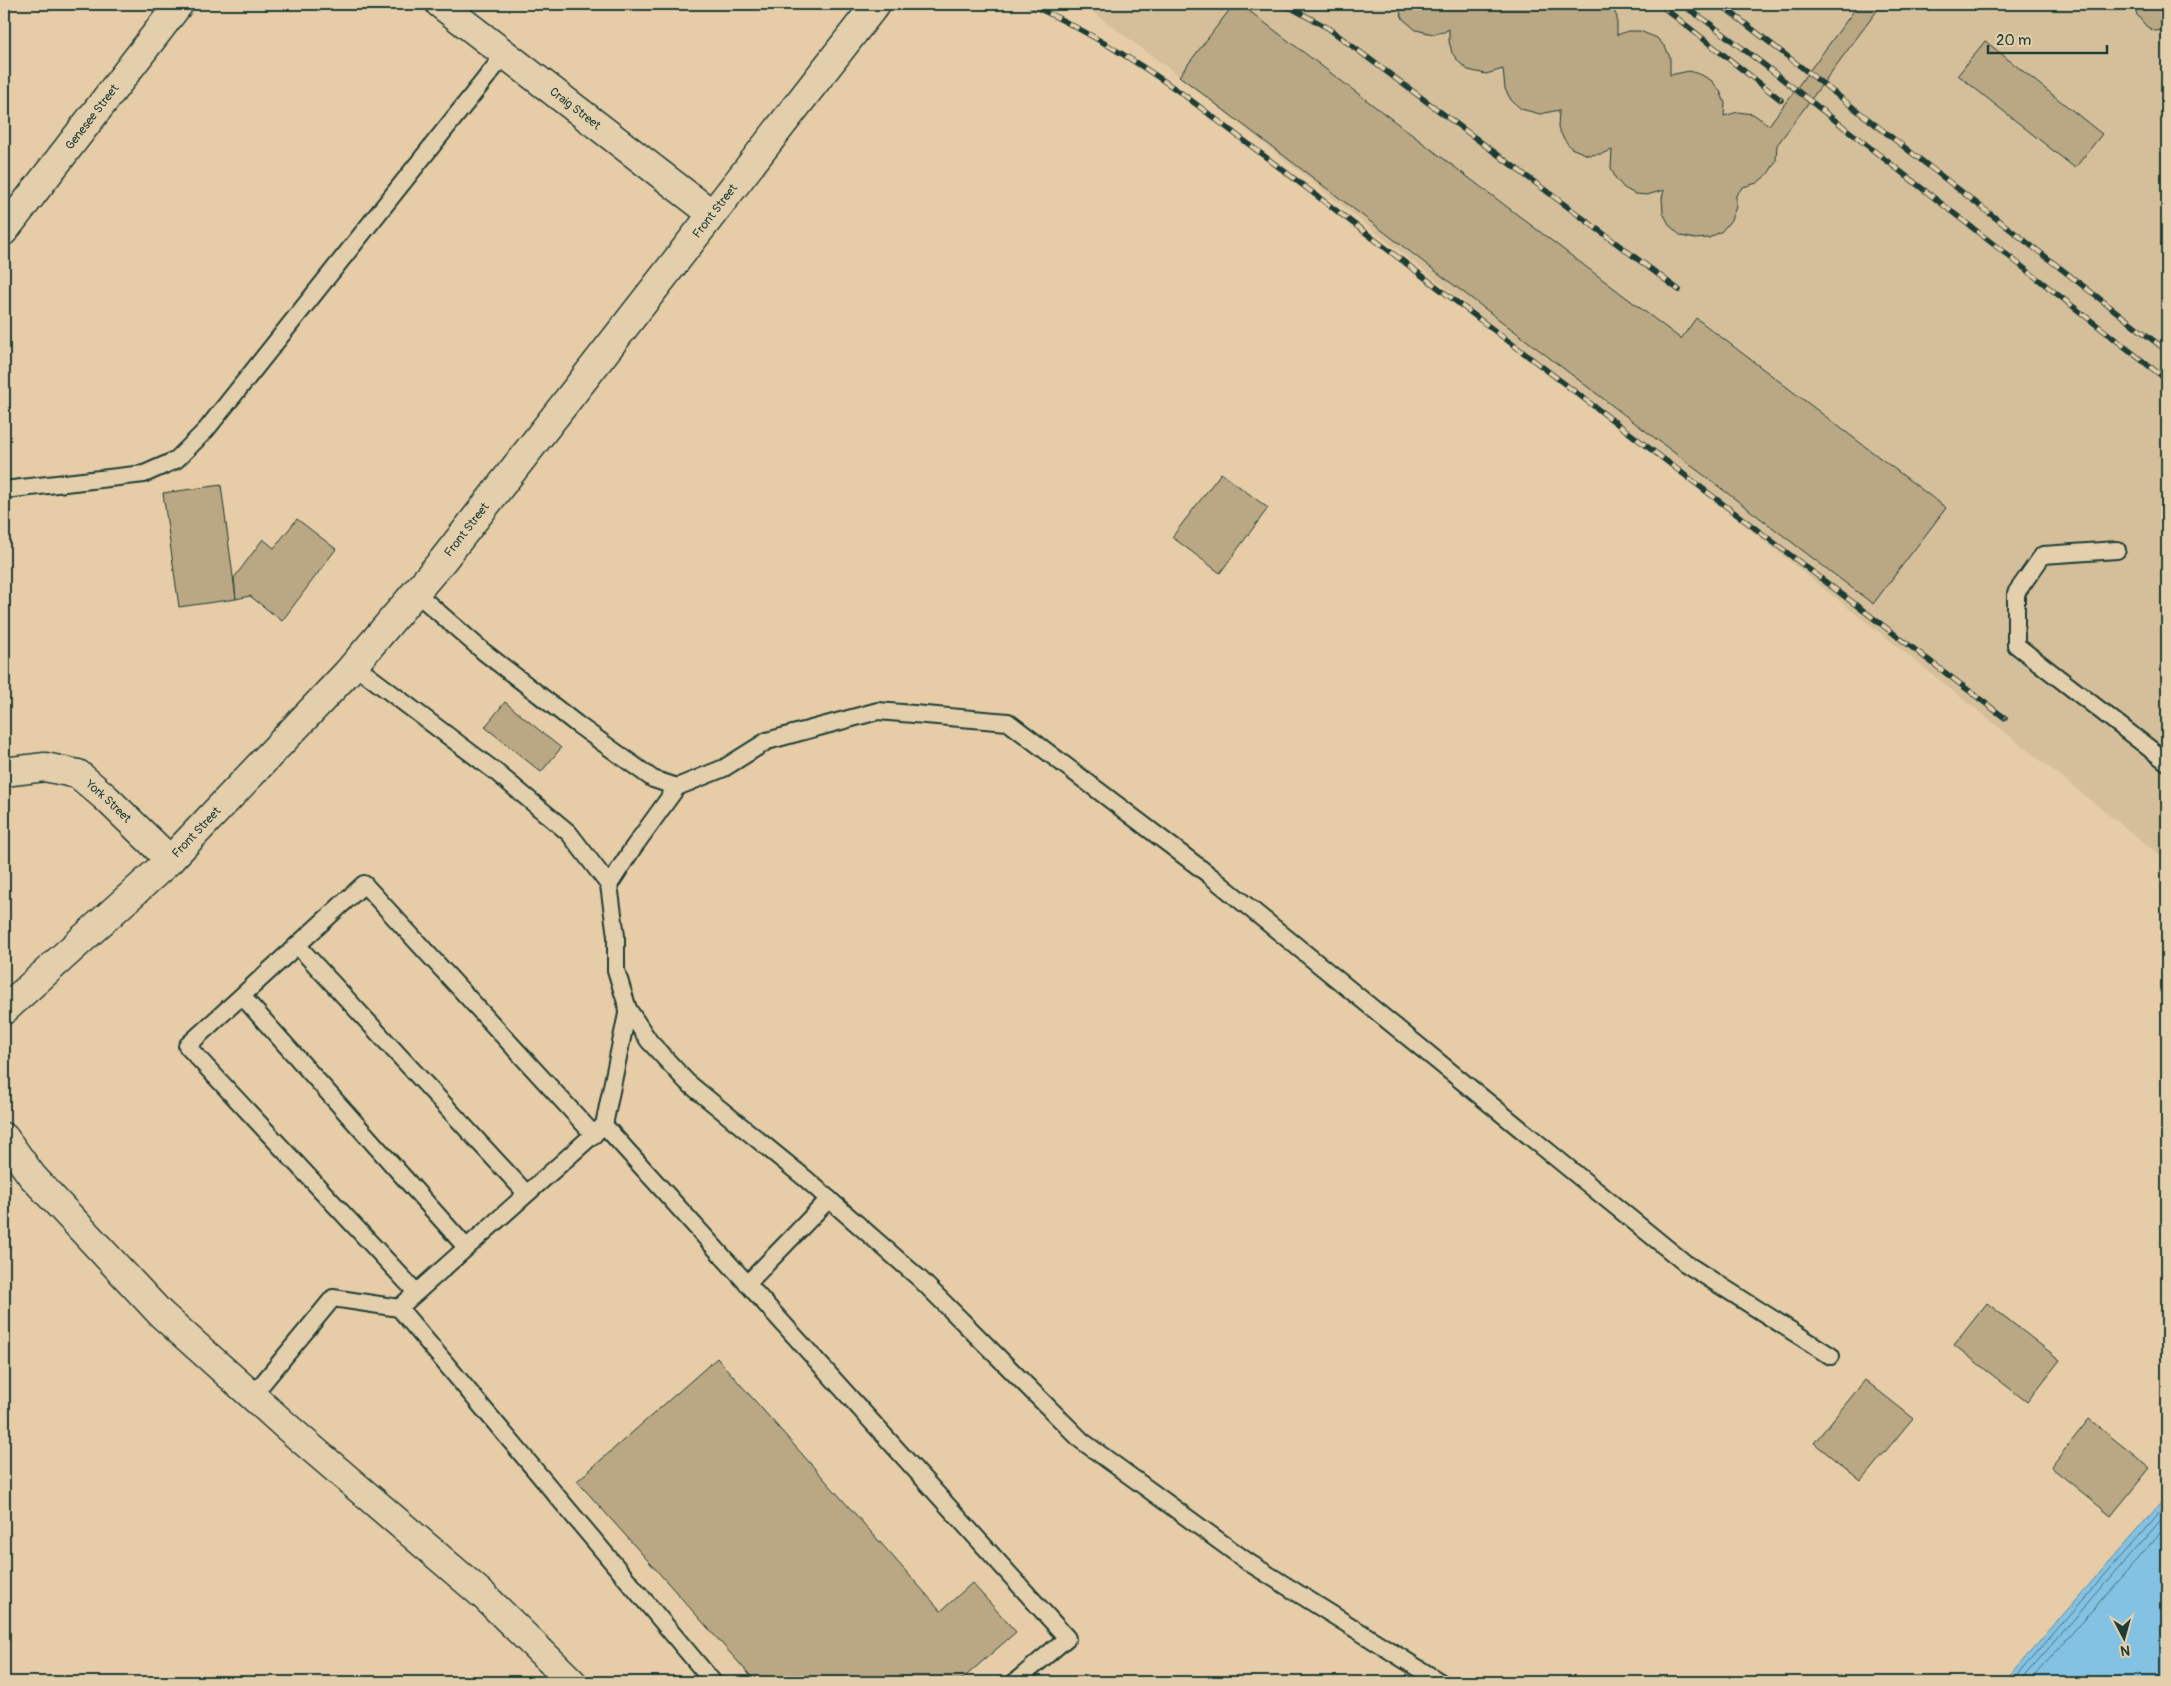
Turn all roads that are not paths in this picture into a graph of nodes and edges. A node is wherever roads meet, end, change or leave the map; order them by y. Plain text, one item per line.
1 (179, 4) edge
2 (440, 4) edge
3 (876, 4) edge
4 (505, 54) junction
5 (712, 214) junction
6 (4, 231) edge
7 (4, 490) edge
8 (2116, 550) dead end
9 (415, 592) junction
10 (354, 664) junction
11 (2167, 762) edge
12 (4, 772) edge
13 (677, 786) junction
14 (170, 860) junction
15 (609, 885) junction
16 (297, 945) junction
17 (242, 996) junction
18 (628, 1009) junction
19 (4, 1010) edge
20 (599, 1130) junction
21 (4, 1137) edge
22 (526, 1194) junction
23 (829, 1199) junction
24 (465, 1246) junction
25 (747, 1284) junction
26 (416, 1292) junction
27 (399, 1308) junction
28 (1831, 1356) dead end
29 (252, 1396) junction
30 (572, 1682) edge
31 (713, 1682) edge
32 (1016, 1682) edge
33 (1440, 1682) edge

1 - 6 street, Genesee Street
2 - 4 street, Craig Street
3 - 5 street, Front Street
4 - 5 street, Craig Street
4 - 7 lane
5 - 9 street, Front Street
8 - 11 lane
9 - 10 street, Front Street
9 - 13 lane
10 - 14 street, Front Street
10 - 15 lane
12 - 14 street, York Street
13 - 15 lane
13 - 28 lane
14 - 19 street, Front Street
15 - 18 lane
16 - 17 lane
16 - 20 lane
16 - 22 lane
17 - 24 lane
17 - 26 lane
18 - 20 lane
18 - 23 lane
20 - 22 lane
20 - 25 lane
21 - 29 street
22 - 24 lane
23 - 25 lane
23 - 33 lane
24 - 26 lane
25 - 32 lane
26 - 27 lane
27 - 29 lane
27 - 31 lane
29 - 30 street

